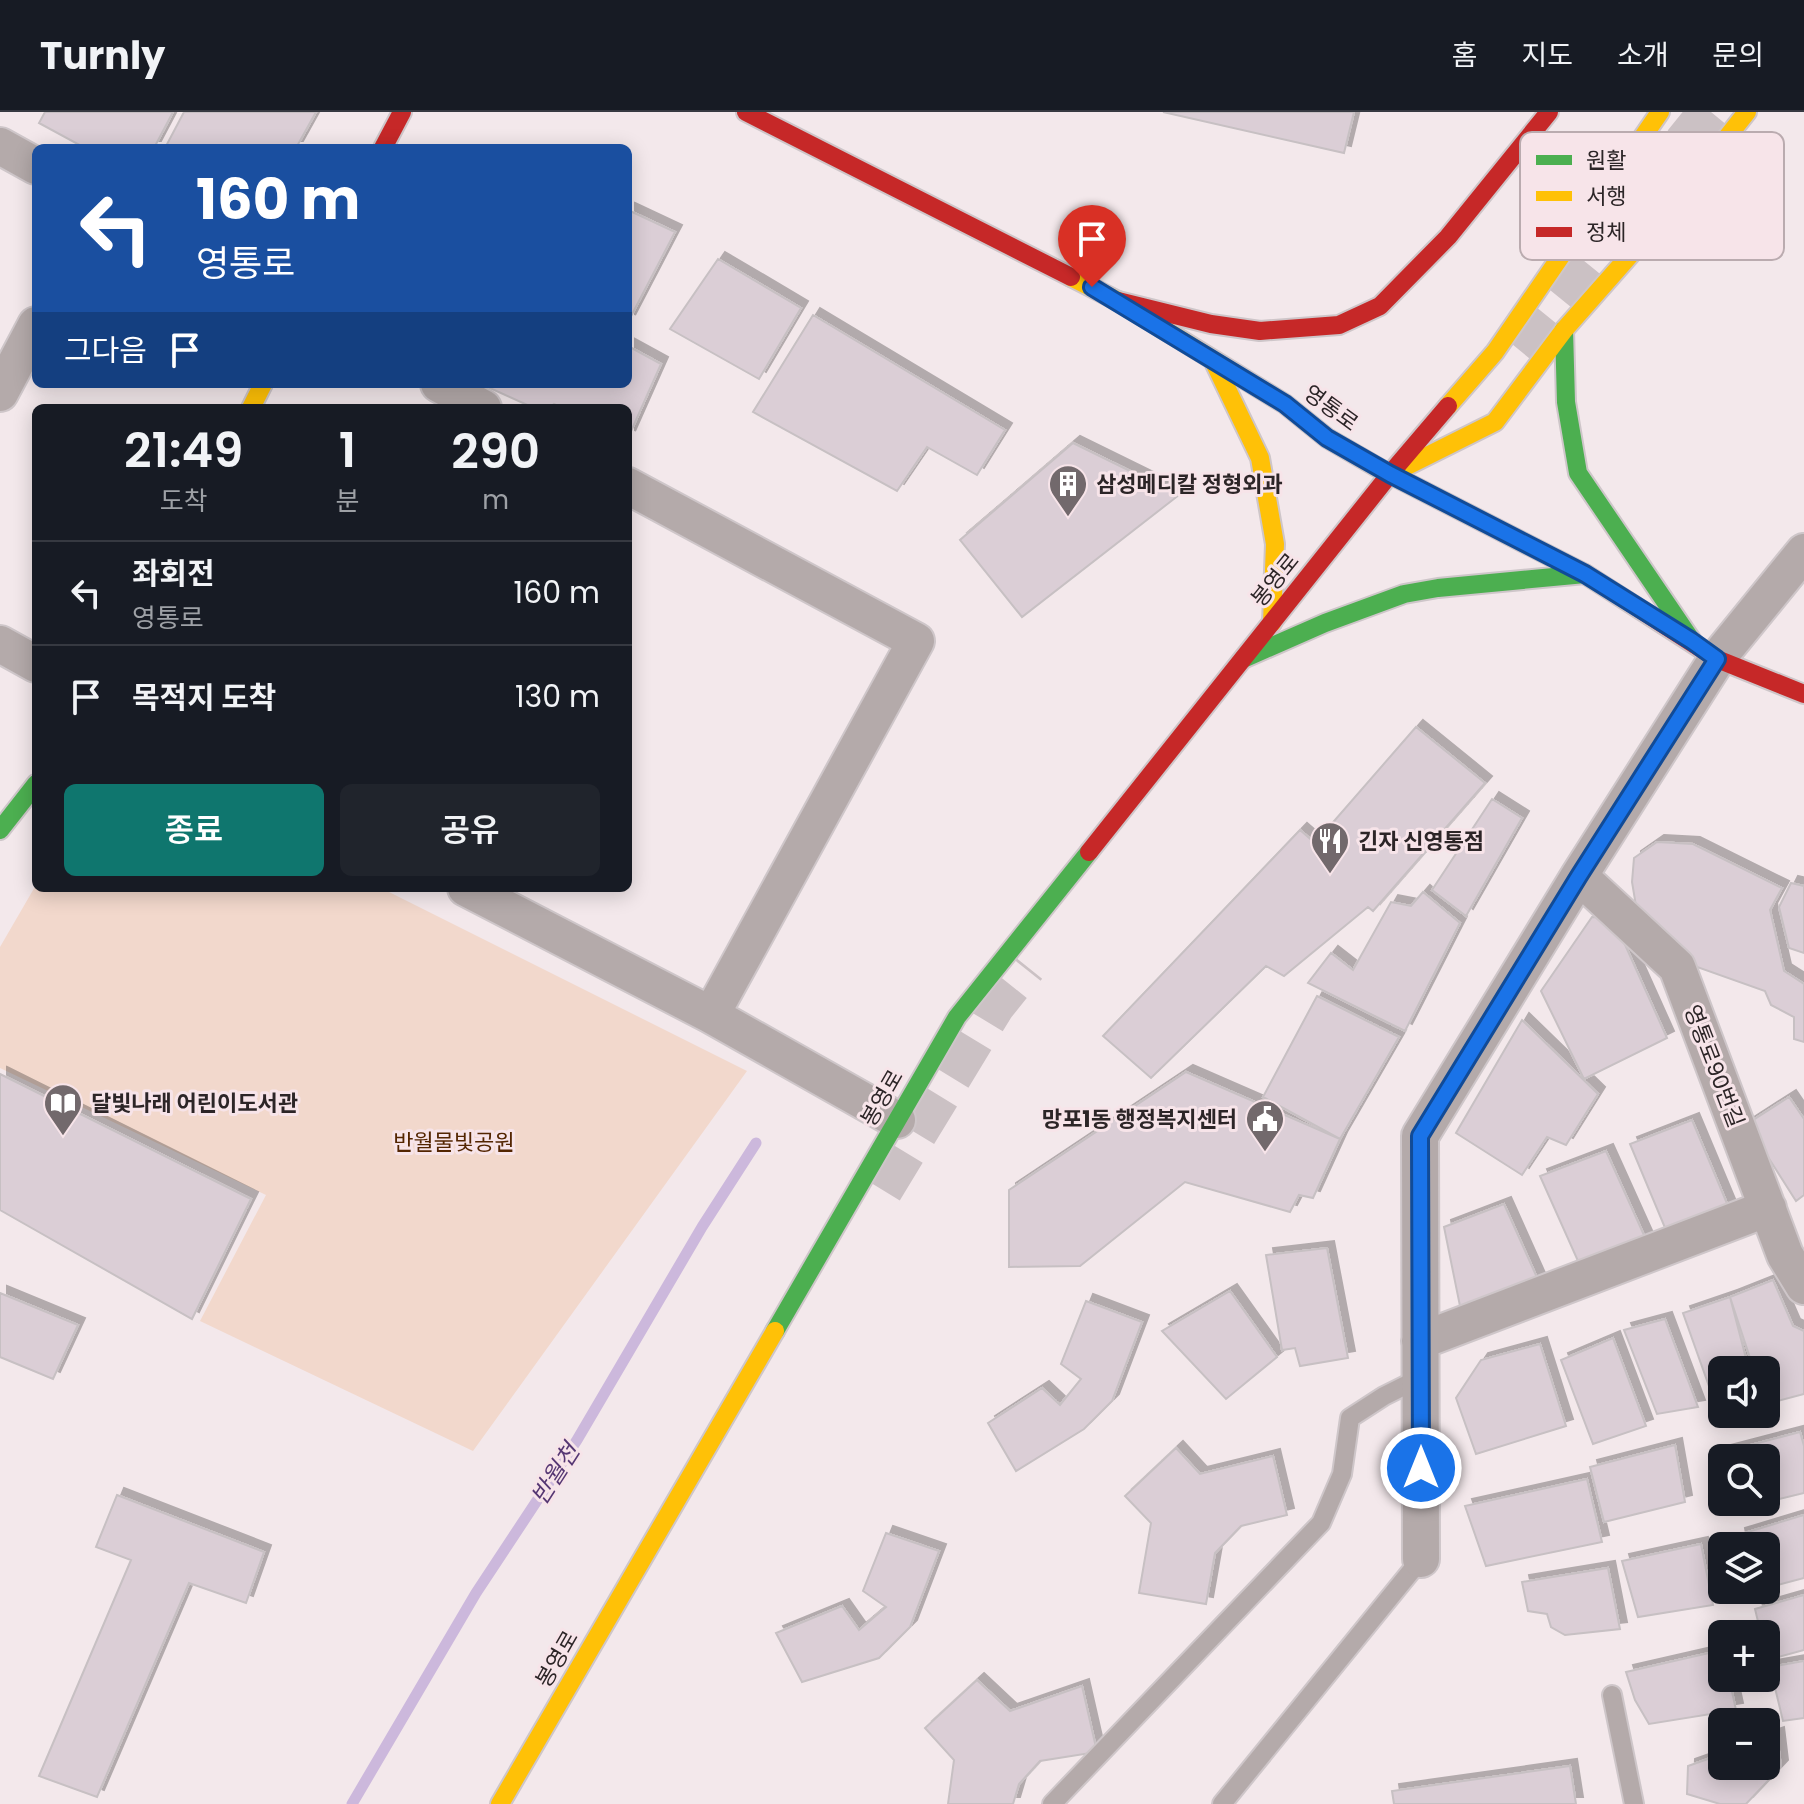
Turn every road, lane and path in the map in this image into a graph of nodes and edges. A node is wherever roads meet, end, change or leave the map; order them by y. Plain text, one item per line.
1 (402, 112) edge
2 (746, 112) edge
3 (1549, 112) edge
4 (1660, 112) edge
5 (1747, 112) edge
6 (1533, 132) edge
7 (1646, 132) edge
8 (1731, 132) edge
9 (385, 144) edge
10 (0, 146) edge
11 (1520, 148) edge
12 (32, 164) edge
13 (1558, 260) edge
14 (1626, 260) edge
15 (1118, 301) junction
16 (1564, 330) junction
17 (32, 333) edge
18 (1213, 360) junction
19 (446, 388) edge
20 (0, 393) edge
21 (476, 404) edge
22 (1390, 474) junction
23 (632, 488) edge
24 (1804, 552) edge
25 (1585, 574) junction
26 (1272, 623) junction
27 (0, 644) edge
28 (1704, 650) junction
29 (1243, 659) junction
30 (32, 662) edge
31 (1804, 694) edge
32 (32, 789) edge
33 (0, 830) edge
34 (1579, 876) junction
35 (474, 892) edge
36 (711, 1015) junction
37 (897, 1120) junction
38 (1768, 1208) junction
39 (1804, 1286) edge
40 (1420, 1341) junction
41 (1420, 1378) junction
42 (1421, 1559) joint
43 (1612, 1695) dead end
44 (500, 1804) edge
45 (1052, 1804) edge
46 (1222, 1804) edge
47 (1634, 1804) edge

1 - 9 main road
2 - 15 main road, 영통로
3 - 6 main road
4 - 7 main road, 봉영로
5 - 8 main road
10 - 12 street
11 - 15 main road
13 - 22 main road, 봉영로
14 - 16 main road
15 - 18 main road, 영통로
16 - 22 main road
16 - 28 main road
17 - 20 street
18 - 22 main road, 영통로
18 - 26 main road
19 - 21 street
22 - 25 main road, 영통로
22 - 26 main road, 봉영로
23 - 36 street
24 - 28 street
25 - 28 main road, 영통로
25 - 29 main road
26 - 29 main road, 봉영로
27 - 30 street
28 - 31 main road, 영통로
28 - 34 street
29 - 37 main road, 봉영로
32 - 33 main road
34 - 38 street, 영통로90번길
34 - 40 street
35 - 36 street
36 - 37 street
37 - 44 main road, 봉영로
38 - 39 street, 영통로90번길
38 - 40 street
40 - 41 street
41 - 42 street
41 - 45 lane
42 - 46 lane
43 - 47 lane

